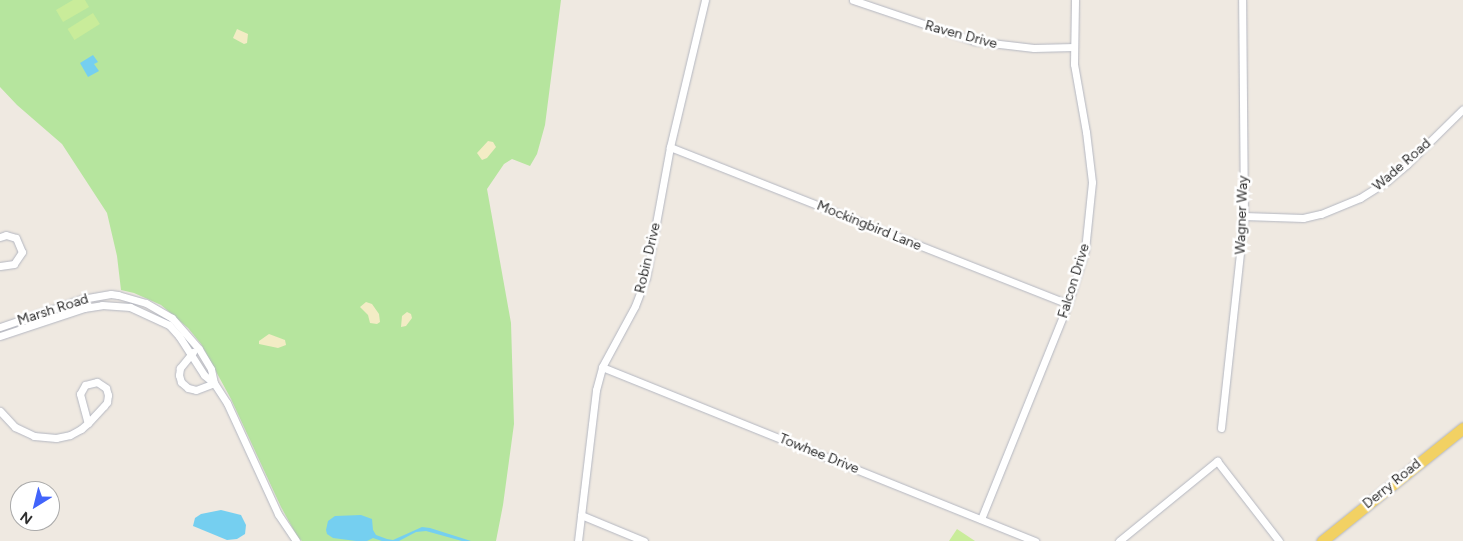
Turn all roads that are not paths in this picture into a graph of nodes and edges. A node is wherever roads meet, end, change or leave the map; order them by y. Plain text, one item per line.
1 (705, 0) edge
2 (852, 0) edge
3 (1075, 0) edge
4 (1242, 0) edge
5 (1074, 46) junction
6 (1463, 109) edge
7 (670, 147) junction
8 (1244, 216) junction
9 (0, 237) edge
10 (0, 266) edge
11 (1068, 304) junction
12 (0, 327) edge
13 (0, 336) edge
14 (199, 349) junction
15 (191, 354) junction
16 (602, 367) junction
17 (214, 384) junction
18 (0, 411) edge
19 (88, 423) junction
20 (1221, 428) dead end
21 (1463, 428) edge
22 (581, 515) junction
23 (982, 519) junction
24 (296, 541) edge
25 (578, 541) edge
26 (644, 541) edge
27 (1035, 541) edge
28 (1119, 541) edge
29 (1279, 541) edge
30 (1322, 541) edge

1 - 7 street, Robin Drive
2 - 5 street, Raven Drive
3 - 5 street, Falcon Drive
4 - 8 street, Wagner Way
5 - 11 street, Falcon Drive
6 - 8 street, Wade Road
7 - 11 street, Mockingbird Lane
7 - 16 street, Robin Drive
8 - 20 street, Wagner Way
9 - 10 street
11 - 23 street, Falcon Drive
12 - 14 street, Marsh Road
13 - 15 street, Marsh Road
14 - 15 street
14 - 17 street, Marsh Road
15 - 17 street, Marsh Road
15 - 17 street
16 - 22 street, Robin Drive
16 - 23 street, Towhee Drive
17 - 24 street, Marsh Road
18 - 19 street
19 - 19 street
21 - 30 main road, Derry Road
22 - 25 street, Robin Drive
22 - 26 street
23 - 27 street, Towhee Drive
28 - 29 street

